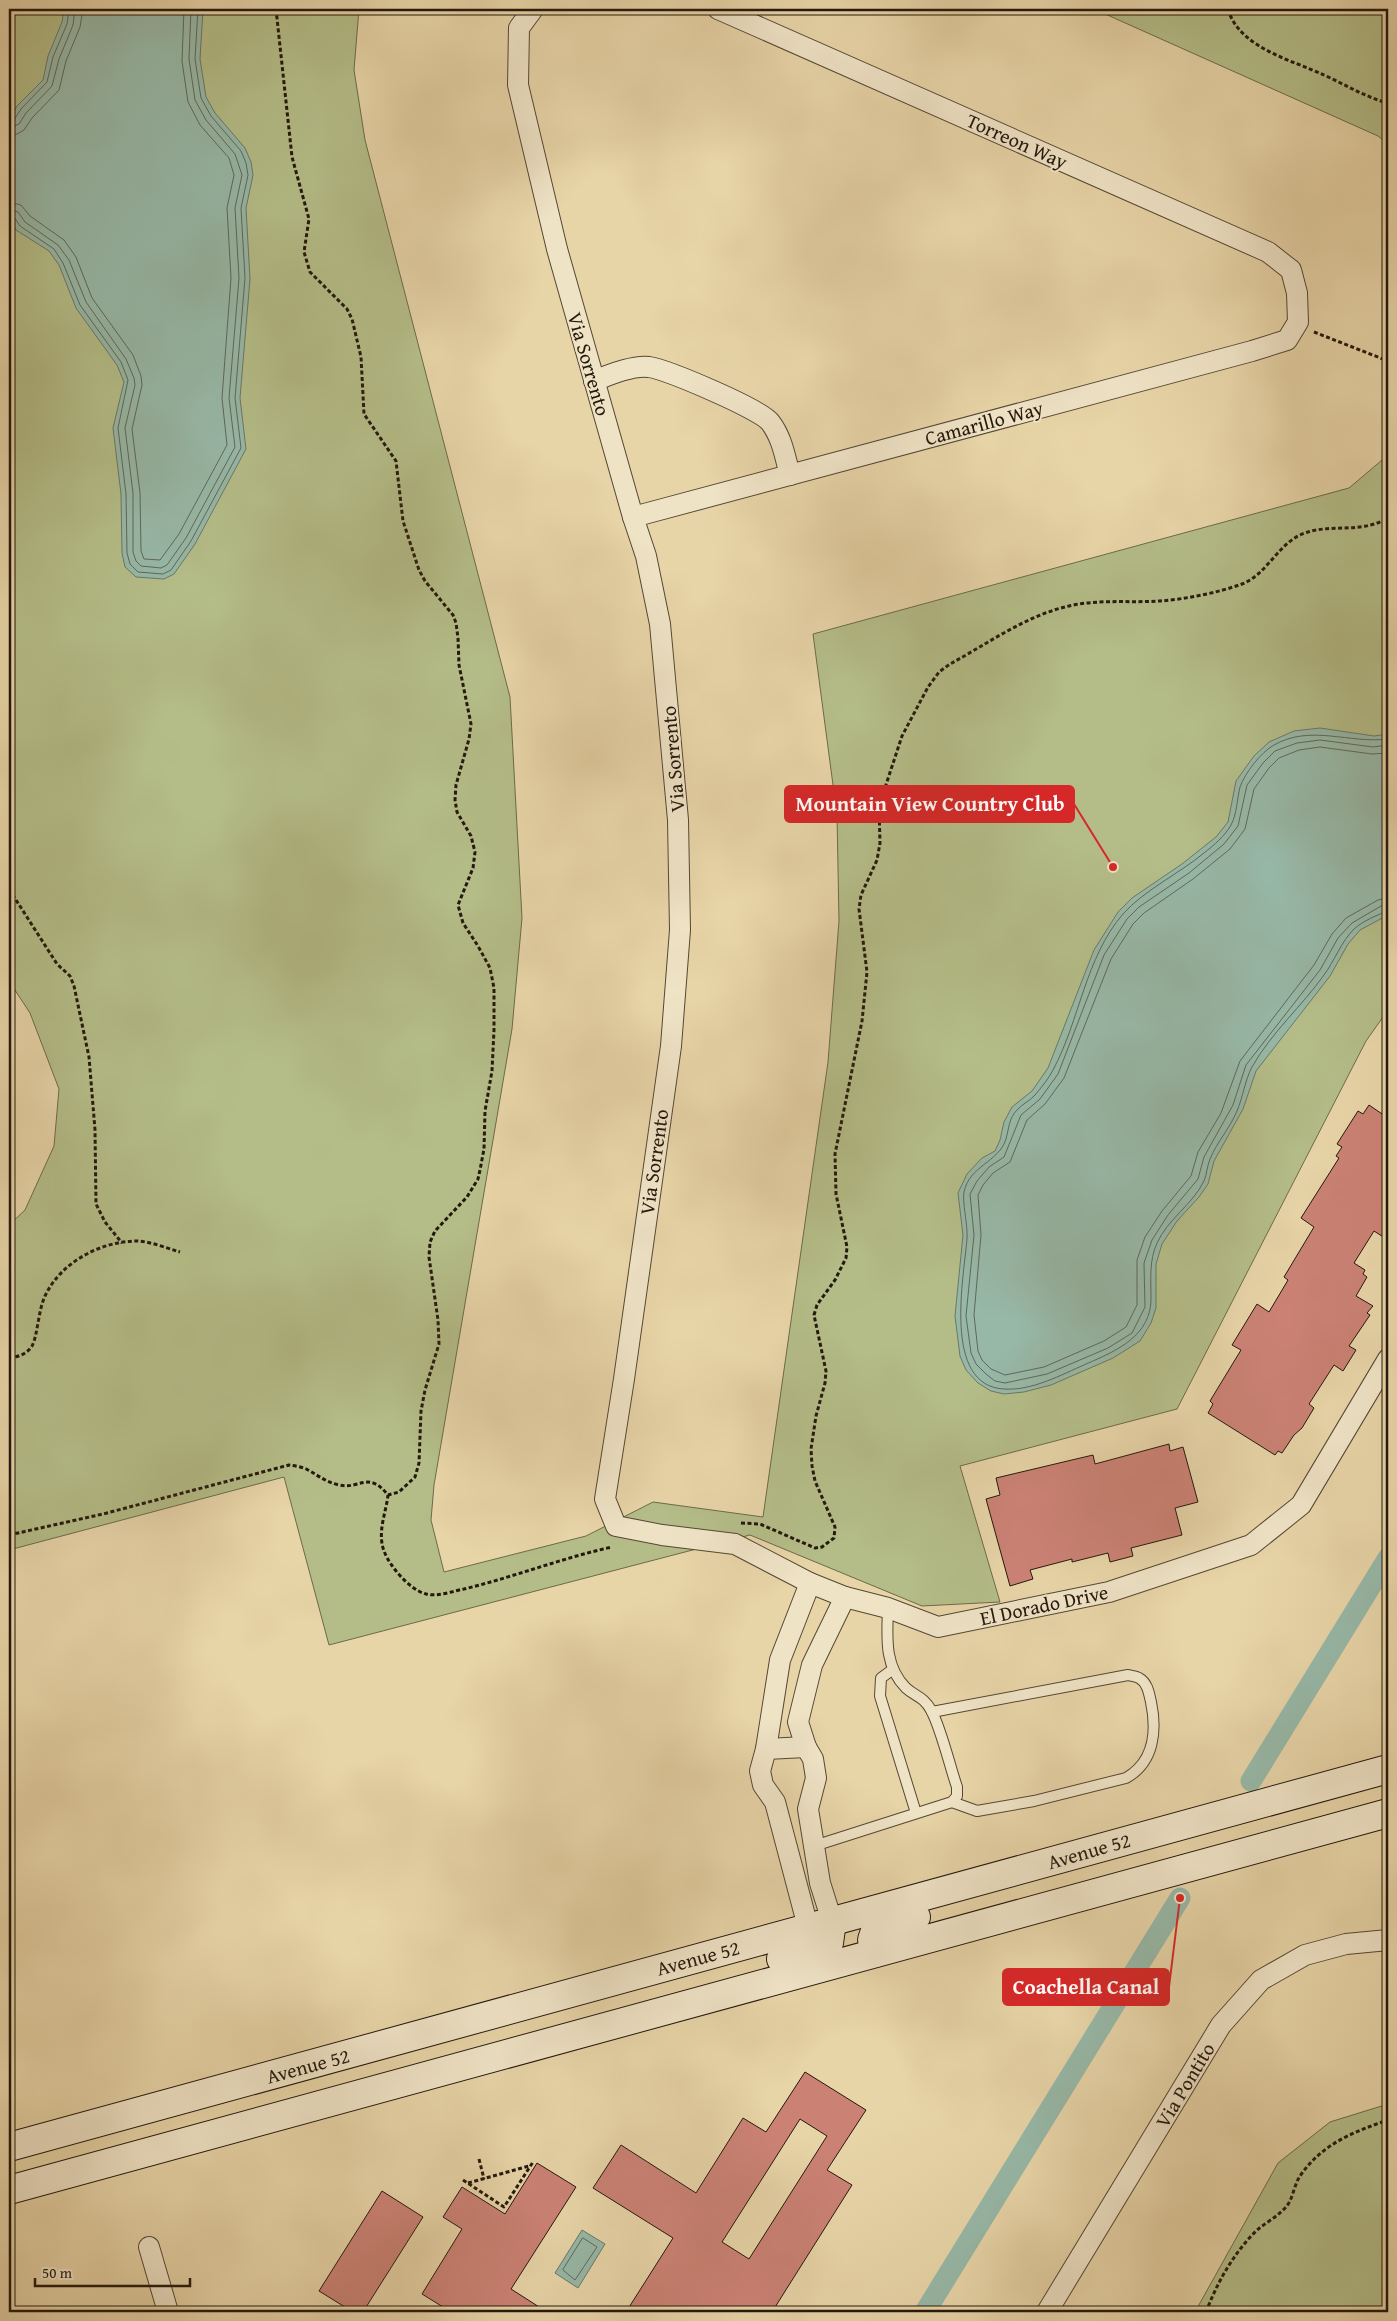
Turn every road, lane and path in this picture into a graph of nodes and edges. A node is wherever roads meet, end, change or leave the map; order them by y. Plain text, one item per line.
1 (276, 9) edge
2 (533, 9) edge
3 (718, 9) edge
4 (1228, 9) edge
5 (1388, 103) edge
6 (1296, 325) junction
7 (1388, 361) edge
8 (594, 381) junction
9 (790, 475) junction
10 (632, 517) junction
11 (1388, 518) edge
12 (9, 889) edge
13 (122, 1243) junction
14 (180, 1252) dead end
15 (9, 1358) edge
16 (1388, 1359) edge
17 (388, 1495) junction
18 (732, 1524) dead end
19 (616, 1526) joint
20 (9, 1535) edge
21 (615, 1546) dead end
22 (810, 1583) junction
23 (845, 1597) junction
24 (888, 1608) junction
25 (892, 1670) junction
26 (932, 1712) junction
27 (806, 1747) junction
28 (766, 1749) junction
29 (1388, 1769) edge
30 (952, 1802) junction
31 (916, 1813) junction
32 (1388, 1813) edge
33 (814, 1846) junction
34 (1048, 1863) junction
35 (820, 1924) junction
36 (1388, 1940) edge
37 (874, 1953) junction
38 (667, 2009) junction
39 (404, 2039) junction
40 (1388, 2120) edge
41 (244, 2125) junction
42 (9, 2148) edge
43 (479, 2159) dead end
44 (533, 2162) dead end
45 (530, 2166) junction
46 (484, 2178) junction
47 (462, 2180) dead end
48 (467, 2183) junction
49 (9, 2190) edge
50 (501, 2206) junction
51 (499, 2210) dead end
52 (149, 2247) dead end
53 (168, 2312) edge
54 (1047, 2312) edge
55 (1206, 2312) edge

1 - 17 path
2 - 8 street, Via Sorrento
3 - 6 street, Torreon Way
4 - 5 path
6 - 7 path
6 - 9 street, Camarillo Way
8 - 9 street
8 - 10 street, Via Sorrento
9 - 10 street, Camarillo Way
10 - 19 street, Via Sorrento
11 - 18 path
12 - 13 path
13 - 14 path
13 - 15 path
16 - 24 street, El Dorado Drive
17 - 20 path
17 - 21 path
19 - 22 street, El Dorado Drive
22 - 23 street, El Dorado Drive
22 - 28 street
23 - 24 street, El Dorado Drive
23 - 27 street
24 - 25 lane
25 - 26 lane
25 - 31 lane
26 - 30 lane
26 - 30 lane
27 - 28 street
27 - 33 street
28 - 35 street
29 - 34 main road, Avenue 52
30 - 31 lane
31 - 33 lane
32 - 37 main road, Avenue 52
33 - 35 street
34 - 35 main road, Avenue 52
34 - 37 main road
35 - 38 main road
35 - 39 main road, Avenue 52
36 - 54 street, Via Pontito
37 - 38 main road, Avenue 52
38 - 41 main road, Avenue 52
39 - 41 main road
39 - 42 main road, Avenue 52
40 - 55 path
41 - 49 main road, Avenue 52
43 - 46 path
44 - 45 path
45 - 46 path
45 - 50 path
46 - 48 path
47 - 48 path
48 - 50 path
50 - 51 path
52 - 53 street

